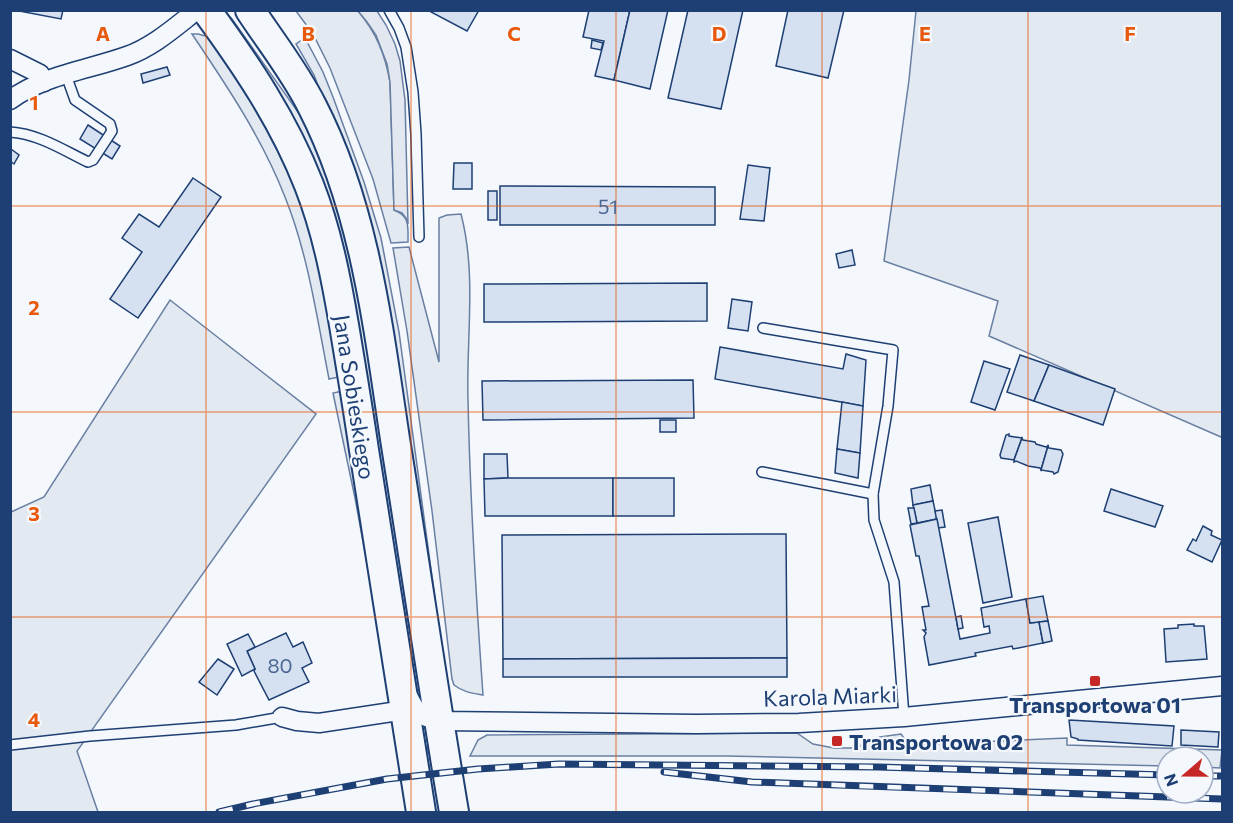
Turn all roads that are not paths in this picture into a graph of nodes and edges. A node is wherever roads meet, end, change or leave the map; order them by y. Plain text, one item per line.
1 (197, 10) edge
2 (206, 10) edge
3 (250, 10) edge
4 (389, 10) edge
5 (10, 59) edge
6 (66, 75) junction
7 (44, 82) junction
8 (10, 100) edge
9 (10, 132) edge
10 (419, 237) dead end
11 (763, 328) dead end
12 (762, 472) dead end
13 (873, 494) junction
14 (400, 672) junction
15 (1222, 686) edge
16 (405, 710) junction
17 (282, 717) joint
18 (904, 717) junction
19 (439, 721) junction
20 (10, 745) edge
21 (419, 799) edge
22 (454, 813) edge

1 - 6 street
2 - 14 main road, Jana Sobieskiego
3 - 19 main road, Jana Sobieskiego
4 - 10 lane
5 - 7 street
6 - 7 street
6 - 9 lane
7 - 8 street
11 - 13 lane
12 - 13 lane
13 - 18 lane
14 - 16 main road, Jana Sobieskiego
14 - 19 street, Karola Miarki
15 - 18 street, Karola Miarki
16 - 17 street
16 - 21 main road, Jana Sobieskiego
17 - 20 lane
18 - 19 street, Karola Miarki
19 - 21 street
19 - 22 main road, Jana Sobieskiego

